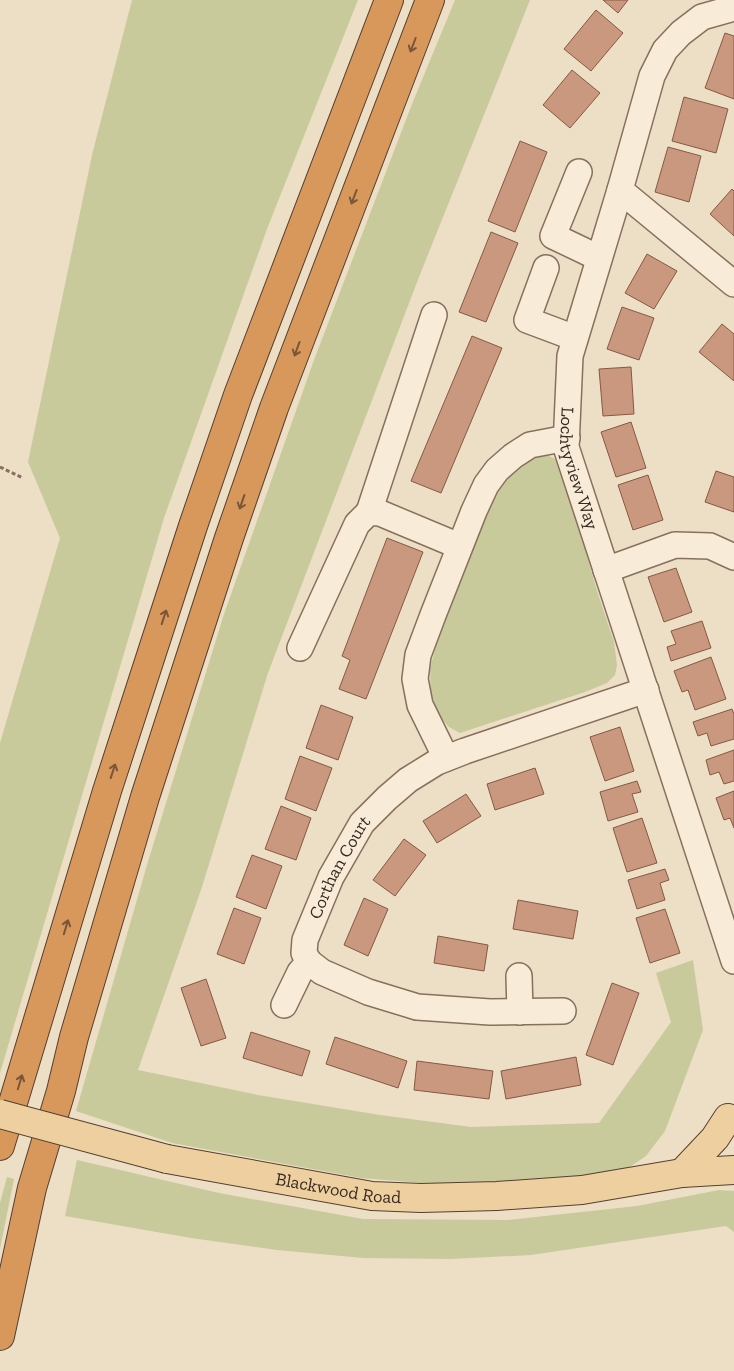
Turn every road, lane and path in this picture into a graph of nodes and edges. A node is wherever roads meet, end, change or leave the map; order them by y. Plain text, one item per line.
1 (389, 0) edge
2 (430, 0) edge
3 (718, 7) edge
4 (579, 172) dead end
5 (620, 190) junction
6 (600, 258) junction
7 (546, 268) dead end
8 (734, 284) edge
9 (434, 315) dead end
10 (575, 338) junction
11 (567, 438) junction
12 (0, 467) edge
13 (23, 478) dead end
14 (369, 512) junction
15 (459, 546) junction
16 (734, 558) edge
17 (606, 570) junction
18 (300, 648) dead end
19 (646, 690) junction
20 (446, 758) junction
21 (734, 961) edge
22 (309, 962) junction
23 (519, 976) dead end
24 (284, 1005) dead end
25 (563, 1011) dead end
26 (520, 1012) junction
27 (731, 1110) edge
28 (0, 1114) edge
29 (0, 1146) edge
30 (734, 1155) edge
31 (734, 1170) edge
32 (682, 1173) junction
33 (0, 1336) edge

29 -> 1 highway
2 -> 33 highway
3 - 5 street, Lochtyview Way
4 - 6 street
5 - 6 street, Lochtyview Way
5 - 8 street
6 - 10 street, Lochtyview Way
7 - 10 street
9 - 14 street
10 - 11 street, Lochtyview Way
11 - 15 street
11 - 17 street, Lochtyview Way
12 - 13 path
14 - 15 street
14 - 18 street
15 - 20 street
16 - 17 street
17 - 19 street, Lochtyview Way
19 - 20 street, Corthan Court
19 - 21 street, Lochtyview Way
20 - 22 street, Corthan Court
22 - 24 street
22 - 26 street
23 - 26 street
25 - 26 street
27 - 30 main road
27 - 32 main road
28 - 32 main road, Blackwood Road, bridge
31 - 32 main road, Blackwood Road

